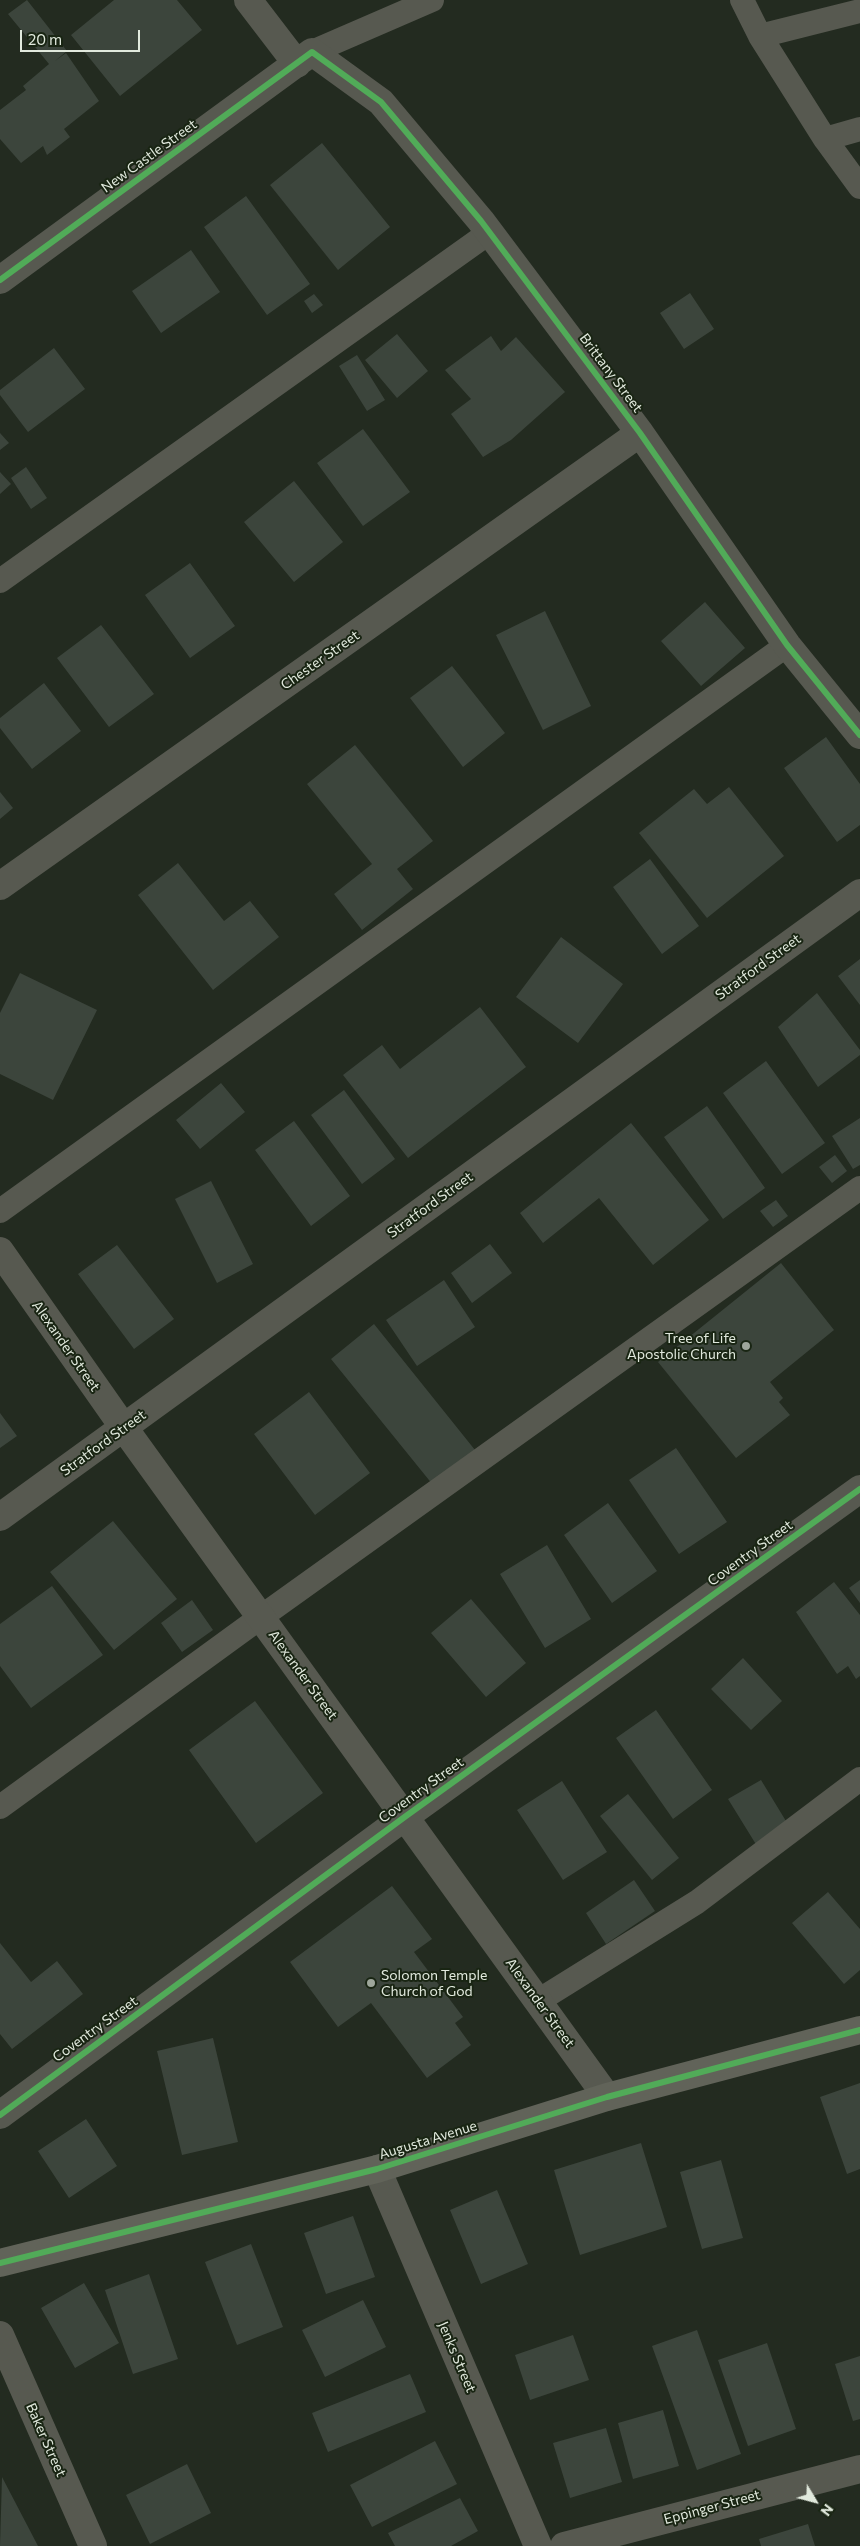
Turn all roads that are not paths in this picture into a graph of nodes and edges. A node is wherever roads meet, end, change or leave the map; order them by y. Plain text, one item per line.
1 (248, 0) edge
2 (432, 0) edge
3 (742, 0) edge
4 (860, 11) edge
5 (760, 36) junction
6 (304, 58) junction
7 (860, 129) edge
8 (825, 139) junction
9 (860, 187) edge
10 (490, 232) junction
11 (0, 280) edge
12 (640, 434) junction
13 (0, 581) edge
14 (787, 645) junction
15 (860, 735) edge
16 (0, 886) edge
17 (860, 893) edge
18 (860, 1188) edge
19 (0, 1211) edge
20 (0, 1251) edge
21 (124, 1428) junction
22 (860, 1489) edge
23 (0, 1517) edge
24 (261, 1617) junction
25 (860, 1778) edge
26 (0, 1807) edge
27 (406, 1816) junction
28 (538, 2001) junction
29 (860, 2030) edge
30 (607, 2097) junction
31 (0, 2115) edge
32 (377, 2169) junction
33 (0, 2263) edge
34 (0, 2335) edge
35 (860, 2469) edge
36 (93, 2546) edge
37 (538, 2546) edge
38 (564, 2546) edge

1 - 6 street, Brittany Street
2 - 6 lane
3 - 5 lane
4 - 5 lane
5 - 8 lane
6 - 10 street, Brittany Street
6 - 11 street, New Castle Street
7 - 8 lane
8 - 9 lane
10 - 12 street, Brittany Street
10 - 13 lane
12 - 14 street, Brittany Street
12 - 16 street, Chester Street
14 - 15 street, Brittany Street
14 - 19 lane
17 - 21 street, Stratford Street
18 - 24 lane
20 - 21 street, Alexander Street
21 - 23 street, Stratford Street
21 - 24 street, Alexander Street
22 - 27 street, Coventry Street
24 - 26 lane
24 - 27 street, Alexander Street
25 - 28 lane
27 - 28 street, Alexander Street
27 - 31 street, Coventry Street
28 - 30 street, Alexander Street
29 - 30 main road, Augusta Avenue
30 - 32 main road, Augusta Avenue
32 - 33 main road, Augusta Avenue
32 - 37 street, Jenks Street
34 - 36 street, Baker Street
35 - 38 street, Eppinger Street

